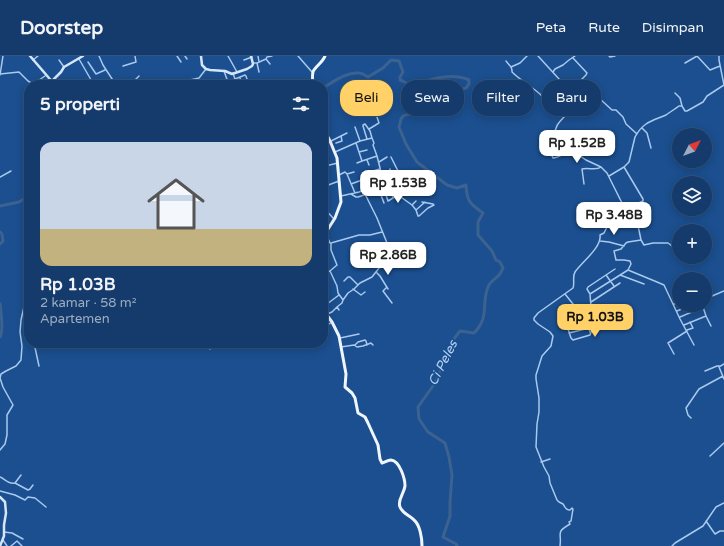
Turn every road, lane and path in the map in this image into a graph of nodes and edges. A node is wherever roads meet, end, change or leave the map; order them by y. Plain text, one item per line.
1 (3, 56) edge
2 (31, 56) edge
3 (38, 56) edge
4 (83, 56) edge
5 (98, 56) edge
6 (135, 56) edge
7 (176, 56) edge
8 (185, 56) edge
9 (201, 56) edge
10 (228, 56) edge
11 (252, 56) edge
12 (258, 56) edge
13 (272, 56) edge
14 (298, 56) edge
15 (325, 56) edge
16 (527, 56) edge
17 (538, 56) edge
18 (610, 56) edge
19 (615, 56) edge
20 (719, 56) edge
21 (574, 57) edge
22 (693, 57) edge
23 (79, 59) junction
24 (187, 59) dead end
25 (266, 59) junction
26 (33, 60) junction
27 (59, 60) dead end
28 (244, 60) dead end
29 (506, 61) dead end
30 (88, 62) dead end
31 (181, 62) dead end
32 (256, 63) junction
33 (685, 63) dead end
34 (270, 64) dead end
35 (123, 66) dead end
36 (720, 66) junction
37 (64, 67) junction
38 (510, 67) junction
39 (206, 69) junction
40 (106, 70) junction
41 (224, 71) junction
42 (237, 72) junction
43 (259, 72) dead end
44 (553, 72) junction
45 (233, 73) junction
46 (0, 74) edge
47 (313, 74) junction
48 (46, 75) junction
49 (139, 76) dead end
50 (240, 78) joint
51 (27, 80) edge
52 (40, 80) edge
53 (50, 80) edge
54 (56, 80) edge
55 (91, 80) edge
56 (113, 80) edge
57 (135, 80) edge
58 (185, 80) edge
59 (227, 80) edge
60 (234, 80) joint
61 (247, 80) edge
62 (312, 80) edge
63 (560, 80) edge
64 (581, 80) edge
65 (724, 85) edge
66 (675, 93) dead end
67 (601, 100) edge
68 (682, 106) junction
69 (377, 117) dead end
70 (564, 117) joint
71 (355, 127) dead end
72 (642, 128) junction
73 (369, 129) junction
74 (347, 133) dead end
75 (637, 134) junction
76 (341, 136) junction
77 (328, 137) edge
78 (372, 138) junction
79 (368, 139) junction
80 (330, 141) junction
81 (360, 141) junction
82 (356, 143) junction
83 (336, 144) dead end
84 (651, 148) dead end
85 (367, 150) dead end
86 (335, 152) junction
87 (359, 152) junction
88 (377, 156) junction
89 (391, 156) dead end
90 (387, 157) dead end
91 (367, 160) junction
92 (362, 161) junction
93 (379, 162) junction
94 (338, 163) junction
95 (357, 163) dead end
96 (369, 165) dead end
97 (328, 166) edge
98 (601, 167) junction
99 (624, 167) junction
100 (380, 168) junction
101 (390, 169) dead end
102 (11, 171) dead end
103 (373, 171) dead end
104 (354, 172) dead end
105 (381, 173) junction
106 (347, 174) junction
107 (338, 175) junction
108 (382, 176) junction
109 (390, 176) junction
110 (608, 176) junction
111 (0, 177) edge
112 (372, 179) dead end
113 (393, 180) junction
114 (339, 181) junction
115 (389, 182) junction
116 (351, 184) junction
117 (382, 184) junction
118 (584, 184) dead end
119 (328, 185) edge
120 (355, 193) junction
121 (351, 194) junction
122 (365, 194) junction
123 (341, 196) junction
124 (394, 198) junction
125 (416, 201) dead end
126 (422, 202) dead end
127 (425, 202) junction
128 (384, 203) dead end
129 (412, 205) junction
130 (634, 206) junction
131 (416, 210) junction
132 (626, 210) junction
133 (328, 213) edge
134 (334, 220) junction
135 (328, 230) edge
136 (382, 232) junction
137 (328, 238) edge
138 (641, 240) junction
139 (600, 241) junction
140 (331, 243) junction
141 (624, 246) junction
142 (672, 246) edge
143 (399, 255) dead end
144 (392, 258) junction
145 (615, 269) dead end
146 (628, 270) junction
147 (330, 271) joint
148 (376, 272) junction
149 (606, 275) junction
150 (620, 275) junction
151 (344, 280) dead end
152 (610, 282) junction
153 (620, 283) dead end
154 (644, 284) dead end
155 (358, 285) junction
156 (614, 286) junction
157 (354, 289) junction
158 (724, 291) edge
159 (364, 292) dead end
160 (565, 294) junction
161 (590, 294) junction
162 (339, 295) junction
163 (712, 297) edge
164 (343, 300) junction
165 (672, 300) edge
166 (591, 302) junction
167 (328, 303) edge
168 (392, 303) dead end
169 (24, 307) edge
170 (337, 307) junction
171 (339, 310) dead end
172 (678, 312) edge
173 (692, 312) edge
174 (705, 312) edge
175 (328, 314) edge
176 (590, 314) junction
177 (328, 316) edge
178 (585, 316) junction
179 (706, 316) junction
180 (680, 317) junction
181 (580, 318) junction
182 (586, 321) junction
183 (332, 322) junction
184 (690, 322) junction
185 (328, 325) edge
186 (684, 325) junction
187 (711, 326) dead end
188 (567, 327) junction
189 (588, 328) junction
190 (687, 331) junction
191 (591, 332) junction
192 (569, 333) junction
193 (359, 334) dead end
194 (340, 338) junction
195 (354, 345) junction
196 (367, 345) junction
197 (373, 345) dead end
198 (694, 345) dead end
199 (341, 347) junction
200 (35, 348) edge
201 (674, 354) dead end
202 (724, 364) edge
203 (39, 366) dead end
204 (719, 366) junction
205 (705, 371) dead end
206 (723, 377) edge
207 (691, 418) dead end
208 (724, 443) edge
209 (0, 450) edge
210 (710, 456) dead end
211 (550, 459) dead end
212 (541, 462) junction
213 (21, 475) dead end
214 (0, 477) edge
215 (15, 483) junction
216 (33, 485) dead end
217 (0, 491) edge
218 (0, 497) edge
219 (724, 503) edge
220 (46, 508) dead end
221 (706, 521) junction
222 (724, 531) edge
223 (4, 532) junction
224 (14, 539) dead end
225 (23, 539) dead end
226 (3, 540) junction
227 (17, 541) junction
228 (0, 546) edge
229 (7, 546) edge
230 (11, 546) edge
231 (22, 546) edge
232 (422, 546) edge
233 (560, 546) edge
234 (672, 546) edge

1 - 46 street
2 - 26 street
3 - 26 street
4 - 23 street
5 - 40 street
6 - 35 street
7 - 31 street
8 - 24 street
9 - 39 street
10 - 42 street
11 - 28 street
11 - 32 street
12 - 32 street
13 - 25 street
14 - 47 street
15 - 47 main road
16 - 38 street
17 - 44 street
18 - 19 street
20 - 36 street
21 - 44 street
21 - 64 street
22 - 33 street
22 - 36 street
23 - 37 street
23 - 55 street
25 - 32 street
25 - 34 street
26 - 48 street
27 - 37 street
29 - 38 street
30 - 40 street
32 - 42 street
32 - 43 street
36 - 65 street
37 - 54 street
38 - 70 street
39 - 41 street
39 - 58 street
40 - 56 street
41 - 45 street
41 - 59 street
42 - 45 street
44 - 63 street
45 - 60 street
46 - 51 street
47 - 62 main road
48 - 52 street
48 - 53 street
49 - 57 street
50 - 60 street
50 - 61 street
65 - 68 street
66 - 68 street
67 - 75 street
68 - 72 street
69 - 73 street
70 - 98 street
71 - 81 street
72 - 75 street
72 - 84 street
73 - 78 street
73 - 79 street
74 - 76 street
75 - 99 street
76 - 80 street
76 - 83 street
77 - 80 main road
78 - 79 street
78 - 88 street
79 - 81 street
80 - 86 main road
81 - 82 street
82 - 86 street
82 - 87 street
85 - 87 street
86 - 94 main road
87 - 92 street
88 - 91 street
88 - 93 street
89 - 113 street
90 - 93 street
91 - 92 street
91 - 96 street
92 - 95 street
93 - 100 street
94 - 97 street
94 - 107 main road
98 - 110 street
98 - 118 street
99 - 110 street
99 - 130 street
100 - 103 street
100 - 105 street
101 - 109 street
102 - 111 street
104 - 106 street
105 - 108 street
105 - 116 street
106 - 107 street
106 - 116 street
107 - 114 main road
108 - 109 street
108 - 112 street
109 - 113 street
110 - 132 street
113 - 115 street
114 - 119 street
114 - 123 main road
115 - 117 street
115 - 124 street
116 - 120 street
117 - 120 street
117 - 124 street
120 - 121 street
121 - 122 street
121 - 123 street
122 - 128 street
122 - 136 street
123 - 134 main road
124 - 129 street
125 - 129 street
126 - 127 street
127 - 131 street
127 - 131 street
129 - 131 street
130 - 132 street
130 - 138 street
132 - 139 street
133 - 134 street
134 - 135 main road
136 - 140 street
136 - 144 street
137 - 140 street
138 - 141 street
138 - 142 street
139 - 141 street
139 - 160 street
140 - 147 street
141 - 146 street
143 - 144 street
144 - 148 street
145 - 149 street
146 - 150 street
146 - 165 street
147 - 162 street
148 - 155 street
148 - 168 street
149 - 152 street
149 - 161 street
150 - 152 street
150 - 154 street
151 - 155 street
152 - 156 street
152 - 161 street
153 - 156 street
155 - 157 street
156 - 166 street
157 - 159 street
157 - 164 street
158 - 163 street
160 - 181 street
160 - 212 street
161 - 166 street
162 - 164 street
162 - 167 street
164 - 170 street
166 - 176 street
169 - 209 street
170 - 171 street
170 - 175 street
172 - 180 street
173 - 180 street
174 - 179 street
176 - 178 street
176 - 191 street
177 - 183 main road
178 - 181 street
178 - 182 street
179 - 184 street
179 - 187 street
180 - 186 street
181 - 188 street
182 - 188 street
182 - 189 street
183 - 185 street
183 - 194 main road
184 - 186 street
184 - 190 street
186 - 190 street
188 - 192 street
189 - 191 street
189 - 192 street
190 - 198 street
190 - 201 street
191 - 192 street
193 - 194 street
194 - 199 main road
195 - 196 street
195 - 196 street
195 - 199 street
196 - 197 street
199 - 232 main road
200 - 203 street
202 - 204 street
204 - 205 street
204 - 206 street
206 - 207 street
208 - 210 street
211 - 212 street
212 - 233 street
213 - 215 street
214 - 215 street
215 - 216 street
217 - 220 street
218 - 223 street
219 - 221 street
221 - 222 street
221 - 234 street
223 - 225 street
223 - 226 street
224 - 227 street
226 - 228 street
226 - 229 street
227 - 230 street
227 - 231 street

